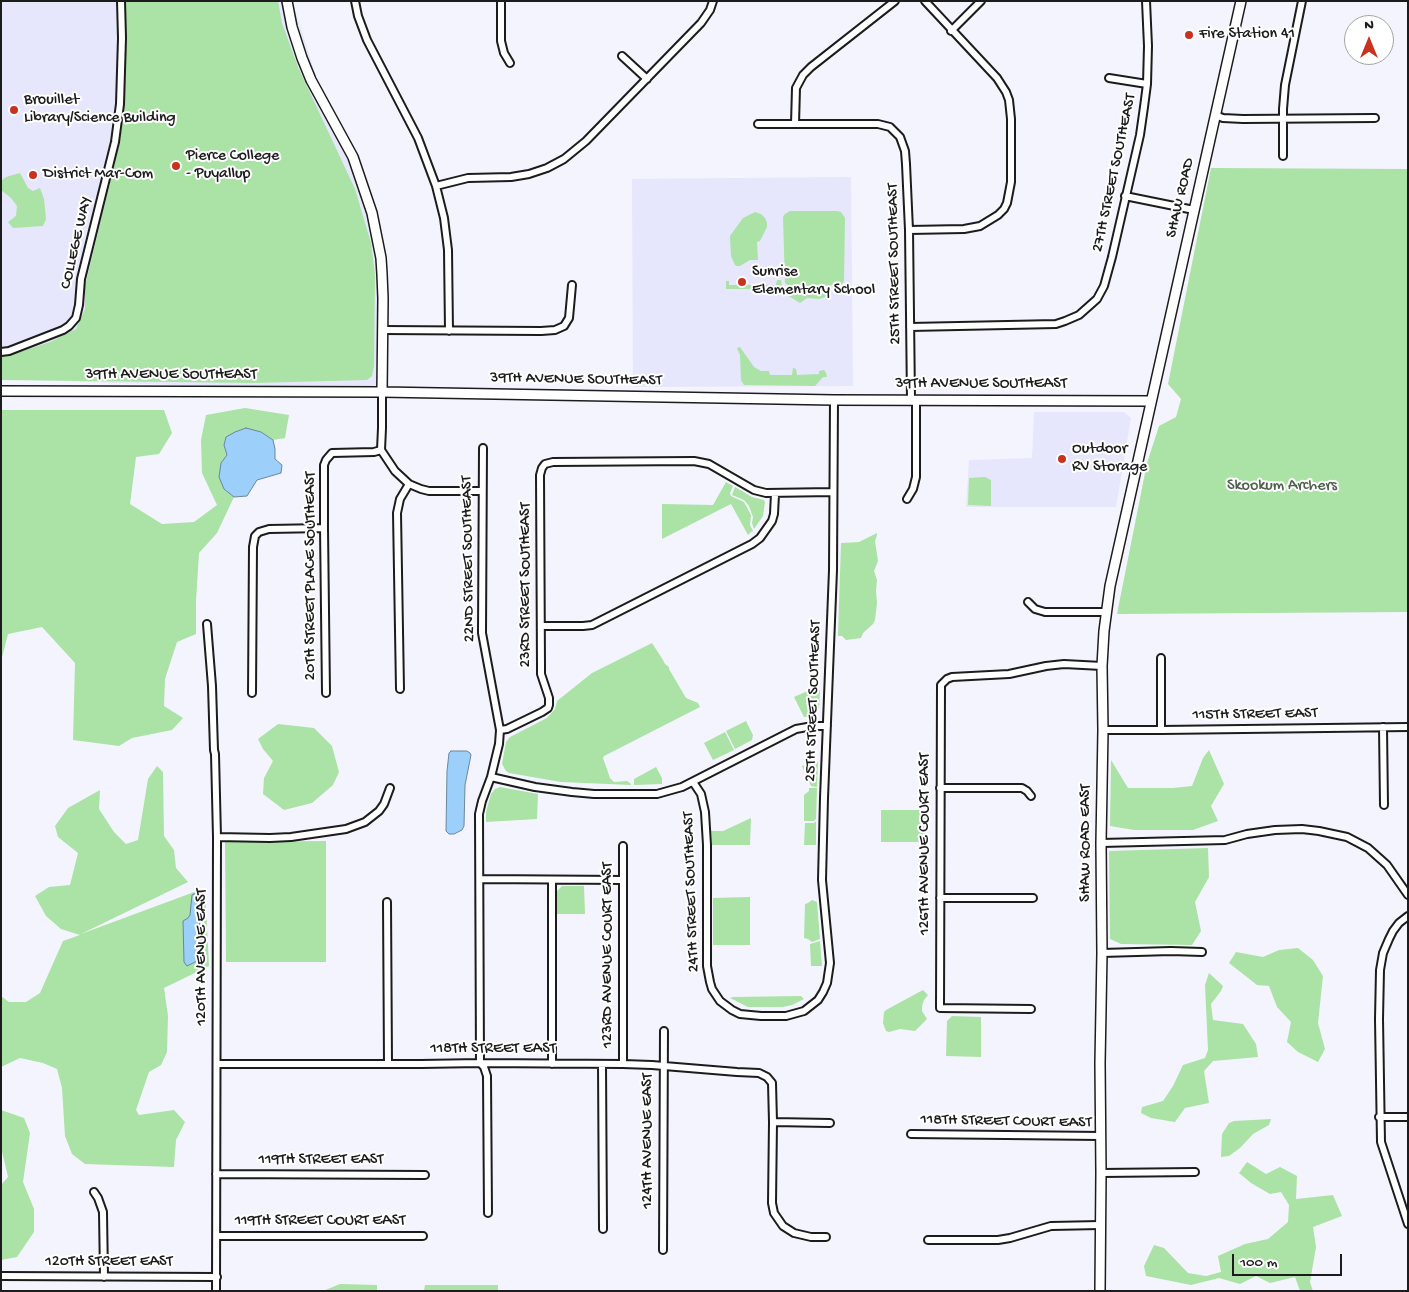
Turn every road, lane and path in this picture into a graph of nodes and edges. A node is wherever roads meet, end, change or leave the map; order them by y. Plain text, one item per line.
1 (121, 1) edge
2 (287, 1) edge
3 (355, 1) edge
4 (501, 1) edge
5 (713, 1) edge
6 (895, 1) edge
7 (925, 1) edge
8 (981, 1) edge
9 (1146, 1) edge
10 (1241, 1) edge
11 (1302, 1) edge
12 (951, 31) junction
13 (622, 56) dead end
14 (510, 63) dead end
15 (1109, 78) dead end
16 (647, 79) junction
17 (1147, 84) junction
18 (1215, 115) junction
19 (1283, 118) junction
20 (1375, 118) dead end
21 (758, 124) dead end
22 (795, 124) junction
23 (1283, 156) dead end
24 (436, 186) junction
25 (1125, 196) junction
26 (1194, 210) junction
27 (909, 230) junction
28 (572, 285) dead end
29 (910, 326) junction
30 (382, 330) junction
31 (449, 331) junction
32 (1, 352) edge
33 (1, 391) edge
34 (382, 392) junction
35 (834, 400) junction
36 (914, 400) junction
37 (1151, 401) junction
38 (483, 448) dead end
39 (381, 450) junction
40 (409, 484) junction
41 (482, 492) junction
42 (834, 492) junction
43 (775, 494) junction
44 (907, 499) dead end
45 (324, 528) junction
46 (1028, 602) dead end
47 (1107, 612) junction
48 (206, 624) dead end
49 (541, 626) junction
50 (1161, 658) dead end
51 (1102, 666) junction
52 (400, 689) dead end
53 (252, 693) dead end
54 (326, 693) dead end
55 (827, 726) junction
56 (1383, 727) junction
57 (1408, 727) edge
58 (500, 730) junction
59 (1103, 730) junction
60 (1161, 730) junction
61 (491, 778) junction
62 (693, 782) junction
63 (390, 788) dead end
64 (940, 788) junction
65 (1031, 796) dead end
66 (1384, 805) dead end
67 (217, 837) junction
68 (1101, 843) junction
69 (623, 846) dead end
70 (480, 879) junction
71 (552, 880) junction
72 (623, 880) junction
73 (1408, 895) edge
74 (940, 898) junction
75 (1033, 898) dead end
76 (387, 902) dead end
77 (1408, 916) edge
78 (1202, 952) dead end
79 (1102, 953) junction
80 (720, 1001) joint
81 (1031, 1009) dead end
82 (664, 1031) dead end
83 (480, 1063) junction
84 (217, 1064) junction
85 (388, 1064) junction
86 (552, 1064) junction
87 (602, 1064) junction
88 (623, 1064) junction
89 (663, 1066) junction
90 (1379, 1117) junction
91 (1408, 1117) edge
92 (773, 1122) junction
93 (830, 1123) dead end
94 (911, 1134) dead end
95 (1100, 1136) junction
96 (1195, 1172) dead end
97 (1101, 1173) junction
98 (216, 1174) junction
99 (425, 1175) dead end
100 (94, 1192) dead end
101 (488, 1213) dead end
102 (1408, 1224) edge
103 (1100, 1225) junction
104 (603, 1229) dead end
105 (217, 1236) junction
106 (423, 1236) dead end
107 (826, 1237) dead end
108 (928, 1240) dead end
109 (663, 1250) dead end
110 (1, 1276) edge
111 (104, 1277) junction
112 (216, 1277) junction
113 (216, 1291) edge
114 (1100, 1291) edge

1 - 32 street, COLLEGE WAY
2 - 30 main road
3 - 24 street
4 - 14 street
5 - 16 street
6 - 22 street
7 - 12 street
8 - 12 street
9 - 17 street, 27TH STREET SOUTHEAST
10 - 18 main road, SHAW ROAD
11 - 19 street
12 - 27 street
13 - 16 street
15 - 17 street
16 - 24 street
17 - 25 street, 27TH STREET SOUTHEAST
18 - 19 street
18 - 26 main road, SHAW ROAD
19 - 20 street
19 - 23 street
21 - 22 street
22 - 27 street, 25TH STREET SOUTHEAST
24 - 31 street
25 - 26 street
25 - 29 street, 27TH STREET SOUTHEAST
26 - 37 main road, SHAW ROAD
27 - 29 street, 25TH STREET SOUTHEAST
28 - 31 street
29 - 36 street, 25TH STREET SOUTHEAST
30 - 31 street
30 - 34 main road
33 - 34 main road, 39TH AVENUE SOUTHEAST
34 - 35 main road, 39TH AVENUE SOUTHEAST
34 - 39 street
35 - 36 main road, 39TH AVENUE SOUTHEAST
35 - 42 street, 25TH STREET SOUTHEAST
36 - 37 main road, 39TH AVENUE SOUTHEAST
36 - 44 street
37 - 47 main road, SHAW ROAD EAST
38 - 41 street, 22ND STREET SOUTHEAST
39 - 40 street
39 - 45 street, 20TH STREET PLACE SOUTHEAST
40 - 41 street
40 - 52 street
41 - 58 street, 22ND STREET SOUTHEAST
42 - 43 street
42 - 55 street, 25TH STREET SOUTHEAST
43 - 49 street
43 - 49 street, 23RD STREET SOUTHEAST
45 - 53 street
45 - 54 street, 20TH STREET PLACE SOUTHEAST
46 - 47 street
47 - 51 main road, SHAW ROAD EAST
48 - 67 street, 120TH AVENUE EAST
49 - 58 street, 23RD STREET SOUTHEAST
50 - 60 street
51 - 59 main road, SHAW ROAD EAST
51 - 64 street, 126TH AVENUE COURT EAST
55 - 62 street
55 - 80 street, 25TH STREET SOUTHEAST
56 - 57 street, 115TH STREET EAST
56 - 60 street, 115TH STREET EAST
56 - 66 street
58 - 61 street, 22ND STREET SOUTHEAST
59 - 60 street, 115TH STREET EAST
59 - 68 main road, SHAW ROAD EAST
61 - 62 street
61 - 70 street, 22ND STREET SOUTHEAST
62 - 80 street, 24TH STREET SOUTHEAST
63 - 67 street
64 - 65 street
64 - 74 street, 126TH AVENUE COURT EAST
67 - 84 street, 120TH AVENUE EAST
68 - 73 street
68 - 79 main road, SHAW ROAD EAST
69 - 72 street, 123RD AVENUE COURT EAST
70 - 71 street
70 - 83 street, 22ND STREET SOUTHEAST
71 - 72 street
71 - 86 street
72 - 88 street, 123RD AVENUE COURT EAST
74 - 75 street
74 - 81 street, 126TH AVENUE COURT EAST
76 - 85 street
77 - 90 street
78 - 79 street
79 - 95 main road, SHAW ROAD EAST
82 - 89 street, 124TH AVENUE EAST
83 - 85 street, 118TH STREET EAST
83 - 86 street, 118TH STREET EAST
83 - 101 street, 22ND STREET SOUTHEAST
84 - 85 street, 118TH STREET EAST
84 - 98 street, 120TH AVENUE EAST
86 - 87 street, 118TH STREET EAST
87 - 88 street, 118TH STREET EAST
87 - 104 street, 123RD AVENUE COURT EAST
88 - 89 street, 118TH STREET EAST
89 - 92 street, 118TH STREET EAST
89 - 109 street, 124TH AVENUE EAST
90 - 91 street
90 - 102 street
92 - 93 street
92 - 107 street
94 - 95 street, 118TH STREET COURT EAST
95 - 97 main road, SHAW ROAD EAST
96 - 97 street
97 - 103 main road, SHAW ROAD EAST
98 - 99 street, 119TH STREET EAST
98 - 105 street, 120TH AVENUE EAST
100 - 111 street
103 - 108 street
103 - 114 main road, SHAW ROAD EAST
105 - 106 street, 119TH STREET COURT EAST
105 - 112 street, 120TH AVENUE EAST
110 - 111 street, 120TH STREET EAST
111 - 112 street, 120TH STREET EAST
112 - 113 street, 120TH AVENUE EAST

